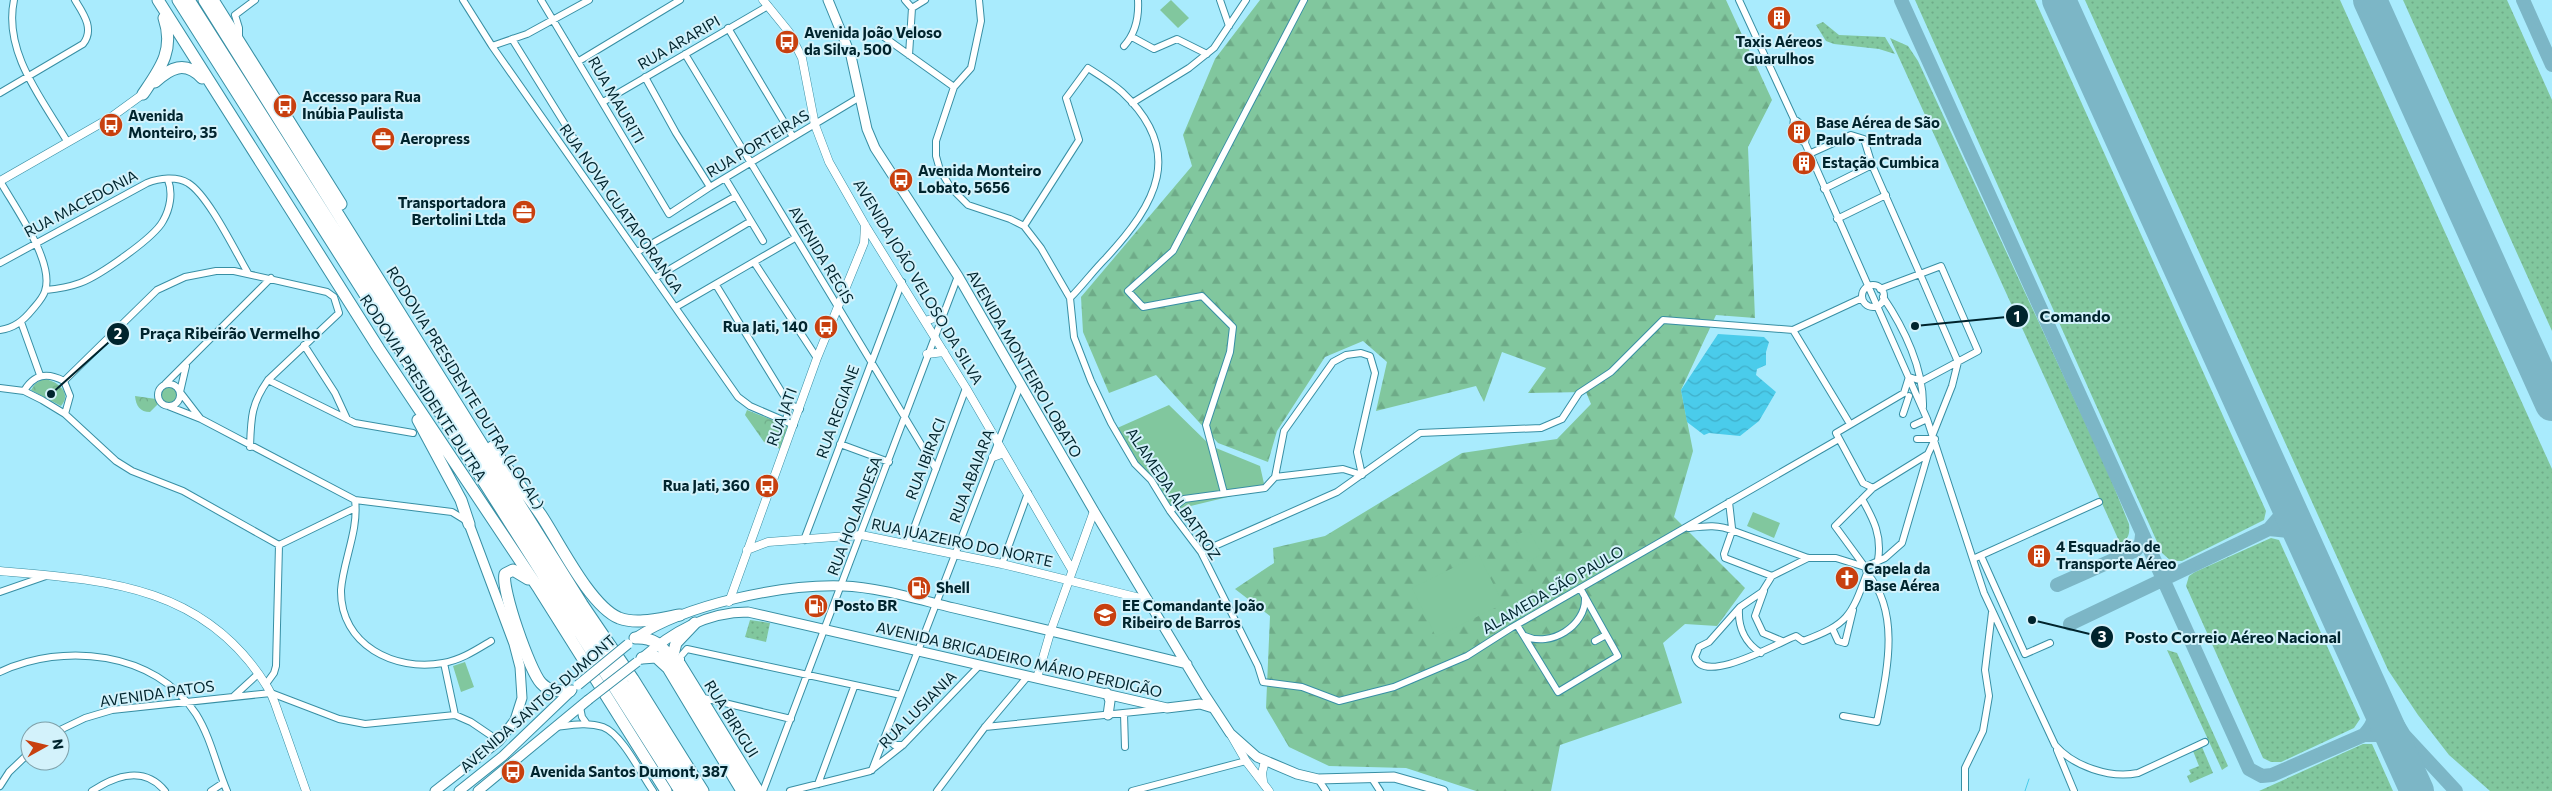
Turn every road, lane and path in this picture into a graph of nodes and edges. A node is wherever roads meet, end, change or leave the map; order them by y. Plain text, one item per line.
1 (14, 0) edge
2 (74, 0) edge
3 (158, 0) edge
4 (178, 0) edge
5 (188, 0) edge
6 (204, 0) edge
7 (213, 0) edge
8 (255, 0) edge
9 (463, 0) edge
10 (541, 0) edge
11 (589, 0) edge
12 (680, 0) edge
13 (828, 0) edge
14 (905, 0) edge
15 (925, 0) edge
16 (978, 0) edge
17 (1138, 0) edge
18 (1220, 0) edge
19 (1246, 0) edge
20 (1304, 0) edge
21 (1739, 0) edge
22 (766, 3) edge
23 (912, 8) junction
24 (220, 11) junction
25 (234, 15) junction
26 (554, 21) junction
27 (1229, 26) junction
28 (728, 28) junction
29 (877, 32) dead end
30 (1132, 37) junction
31 (512, 39) junction
32 (239, 41) junction
33 (492, 46) junction
34 (1124, 46) dead end
35 (685, 54) junction
36 (1207, 54) junction
37 (909, 55) junction
38 (579, 61) junction
39 (28, 76) junction
40 (645, 77) junction
41 (210, 86) junction
42 (954, 87) junction
43 (0, 93) edge
44 (143, 94) junction
45 (860, 98) junction
46 (603, 102) junction
47 (1132, 103) junction
48 (815, 125) junction
49 (793, 137) junction
50 (67, 141) junction
51 (576, 142) dead end
52 (1809, 154) junction
53 (751, 162) junction
54 (1872, 165) junction
55 (726, 178) junction
56 (168, 180) junction
57 (0, 181) edge
58 (710, 187) junction
59 (1824, 188) junction
60 (1886, 195) junction
61 (736, 196) junction
62 (669, 214) joint
63 (1837, 219) junction
64 (751, 221) junction
65 (865, 225) junction
66 (1024, 226) junction
67 (795, 238) junction
68 (874, 238) junction
69 (762, 241) dead end
70 (35, 243) junction
71 (864, 243) junction
72 (637, 252) junction
73 (754, 262) junction
74 (0, 263) edge
75 (248, 273) junction
76 (1920, 274) junction
77 (958, 276) junction
78 (271, 278) junction
79 (655, 278) junction
80 (380, 282) junction
81 (902, 282) junction
82 (716, 284) junction
83 (1867, 286) junction
84 (1880, 289) junction
85 (46, 290) junction
86 (907, 292) junction
87 (897, 294) junction
88 (1883, 297) junction
89 (1070, 298) junction
90 (1862, 298) junction
91 (676, 307) junction
92 (1877, 307) junction
93 (838, 308) junction
94 (941, 316) junction
95 (21, 322) junction
96 (926, 322) junction
97 (0, 330) edge
98 (1793, 330) junction
99 (934, 335) junction
100 (304, 345) junction
101 (379, 349) junction
102 (944, 352) junction
103 (927, 354) junction
104 (818, 358) junction
105 (870, 361) junction
106 (187, 362) junction
107 (1958, 362) junction
108 (40, 375) junction
109 (1909, 377) junction
110 (268, 380) junction
111 (64, 381) junction
112 (1922, 381) junction
113 (165, 384) junction
114 (1020, 386) junction
115 (0, 388) edge
116 (966, 388) junction
117 (24, 391) junction
118 (180, 392) junction
119 (1920, 394) junction
120 (1906, 395) junction
121 (974, 401) junction
122 (168, 406) junction
123 (788, 407) junction
124 (459, 408) junction
125 (800, 409) junction
126 (958, 411) junction
127 (64, 414) junction
128 (1903, 414) dead end
129 (773, 416) junction
130 (905, 418) junction
131 (200, 419) junction
132 (347, 419) junction
133 (1927, 419) junction
134 (786, 421) junction
135 (1850, 424) junction
136 (794, 425) junction
137 (1914, 425) dead end
138 (413, 433) dead end
139 (1934, 436) junction
140 (1839, 439) junction
141 (1917, 439) dead end
142 (998, 442) junction
143 (840, 444) junction
144 (250, 447) junction
145 (1004, 453) junction
146 (1928, 454) junction
147 (993, 457) junction
148 (888, 462) junction
149 (936, 469) junction
150 (1362, 475) junction
151 (1275, 477) junction
152 (1873, 488) junction
153 (1028, 493) junction
154 (1224, 493) junction
155 (1862, 499) junction
156 (355, 500) junction
157 (1729, 502) junction
158 (2099, 502) dead end
159 (1034, 504) junction
160 (355, 508) junction
161 (1022, 508) junction
162 (1094, 511) junction
163 (1170, 511) junction
164 (469, 524) junction
165 (1685, 528) junction
166 (755, 529) junction
167 (1732, 530) junction
168 (861, 535) junction
169 (804, 540) junction
170 (768, 542) junction
171 (908, 544) junction
172 (279, 545) junction
173 (747, 550) junction
174 (1063, 552) junction
175 (1201, 552) junction
176 (1078, 554) junction
177 (956, 555) junction
178 (1981, 556) junction
179 (1808, 558) junction
180 (1973, 559) junction
181 (1878, 560) junction
182 (1002, 564) junction
183 (1072, 570) junction
184 (1866, 570) junction
185 (0, 571) edge
186 (50, 575) junction
187 (1772, 576) junction
188 (1069, 580) junction
189 (842, 586) junction
190 (1580, 588) junction
191 (539, 589) junction
192 (1764, 590) junction
193 (0, 592) edge
194 (1585, 597) junction
195 (1148, 600) junction
196 (729, 602) junction
197 (936, 604) junction
198 (1739, 609) junction
199 (1854, 609) junction
200 (1992, 611) junction
201 (680, 616) junction
202 (695, 624) junction
203 (1517, 625) junction
204 (1834, 628) junction
205 (824, 629) junction
206 (1051, 630) junction
207 (1848, 632) junction
208 (1523, 635) junction
209 (1606, 635) junction
210 (491, 641) dead end
211 (632, 641) junction
212 (1596, 641) dead end
213 (1782, 641) junction
214 (659, 643) junction
215 (2050, 643) dead end
216 (917, 652) junction
217 (1761, 653) junction
218 (639, 660) junction
219 (676, 660) junction
220 (444, 663) junction
221 (1187, 664) junction
222 (980, 666) junction
223 (0, 672) edge
224 (258, 674) junction
225 (807, 675) junction
226 (1033, 677) junction
227 (1263, 682) joint
228 (266, 684) junction
229 (854, 687) junction
230 (574, 688) junction
231 (1203, 692) junction
232 (271, 693) junction
233 (1107, 693) junction
234 (901, 695) junction
235 (232, 696) junction
236 (704, 698) junction
237 (184, 701) junction
238 (1195, 705) junction
239 (580, 707) junction
240 (1166, 708) junction
241 (1214, 709) junction
242 (1124, 714) junction
243 (455, 715) junction
244 (1108, 715) junction
245 (1842, 716) dead end
246 (791, 719) junction
247 (587, 724) junction
248 (70, 725) edge
249 (556, 727) junction
250 (985, 727) junction
251 (1229, 731) junction
252 (885, 736) junction
253 (499, 741) junction
254 (2205, 742) dead end
255 (902, 745) junction
256 (2055, 745) junction
257 (1124, 747) dead end
258 (1246, 761) junction
259 (1265, 761) junction
260 (2074, 761) junction
261 (20, 762) edge
262 (872, 770) junction
263 (2067, 773) junction
264 (1371, 777) junction
265 (1318, 779) junction
266 (1263, 782) junction
267 (223, 783) junction
268 (818, 784) junction
269 (0, 786) edge
270 (664, 788) edge
271 (700, 790) edge
272 (1439, 790) edge
273 (92, 791) edge
274 (165, 791) edge
275 (211, 791) edge
276 (227, 791) edge
277 (306, 791) edge
278 (435, 791) edge
279 (458, 791) edge
280 (478, 791) edge
281 (652, 791) edge
282 (680, 791) edge
283 (742, 791) edge
284 (754, 791) edge
285 (762, 791) edge
286 (790, 791) edge
287 (937, 791) edge
288 (1132, 791) edge
289 (1269, 791) edge
290 (1326, 791) edge
291 (1380, 791) edge
292 (1965, 791) edge
293 (2074, 791) edge

1 - 39 street
2 - 39 street
3 - 41 highway, RODOVIA PRESIDENTE DUTRA
3 - 44 highway
4 - 282 highway, RODOVIA PRESIDENTE DUTRA
5 - 271 highway, RODOVIA PRESIDENTE DUTRA
6 - 80 highway, RODOVIA PRESIDENTE DUTRA (LOCAL)
7 - 24 highway
8 - 25 street
9 - 33 street, RUA NOVA GUATAPORANGA
10 - 26 street, RUA MAURITI
11 - 26 street
12 - 38 street
13 - 45 main road, AVENIDA MONTEIRO LOBATO
14 - 23 street
15 - 23 street
16 - 42 street
17 - 30 street
18 - 27 street
19 - 27 street
20 - 154 street
21 - 52 street
22 - 28 street, RUA ARARIPI
22 - 48 street, AVENIDA JOÃO VELOSO DA SILVA
23 - 37 street
24 - 25 street
24 - 32 highway
25 - 32 street
26 - 31 street
26 - 38 street, RUA MAURITI
27 - 36 street
28 - 35 street, RUA ARARIPI
28 - 49 street
29 - 37 street
30 - 34 street
30 - 36 street
31 - 33 street
31 - 51 street
32 - 80 highway
33 - 72 street, RUA NOVA GUATAPORANGA
35 - 40 street, RUA ARARIPI
35 - 53 street, AVENIDA REGIS
36 - 47 street
37 - 42 street
38 - 46 street, RUA MAURITI
39 - 43 street
39 - 50 street
40 - 46 street, RUA ARARIPI
40 - 58 street
41 - 44 highway
41 - 101 highway, RODOVIA PRESIDENTE DUTRA
42 - 66 street
44 - 50 street
45 - 48 street, RUA PORTEIRAS
45 - 77 main road, AVENIDA MONTEIRO LOBATO
46 - 62 street, RUA MAURITI
47 - 66 street
47 - 89 street
48 - 49 street, RUA PORTEIRAS
48 - 65 street, AVENIDA JOÃO VELOSO DA SILVA
49 - 53 street, RUA PORTEIRAS
50 - 57 street
52 - 54 street
52 - 59 street
53 - 55 street, RUA PORTEIRAS
53 - 67 street, AVENIDA REGIS
54 - 59 street
54 - 60 street
55 - 58 street, RUA PORTEIRAS
55 - 61 street
56 - 70 street, RUA MACEDONIA
56 - 75 street, RUA MACEDONIA
56 - 85 street
57 - 70 street
58 - 62 street, RUA PORTEIRAS
59 - 63 street
60 - 63 street
60 - 76 street
61 - 64 street
61 - 72 street
63 - 83 street
64 - 69 street
64 - 79 street
65 - 68 street, AVENIDA JOÃO VELOSO DA SILVA
65 - 71 street, RUA JATI
66 - 89 street, ALAMEDA ALBATROZ
67 - 73 street
67 - 93 street, AVENIDA REGIS
68 - 71 street
68 - 81 street, AVENIDA JOÃO VELOSO DA SILVA
70 - 74 street, RUA MACEDONIA
70 - 85 street
71 - 93 street, RUA JATI
72 - 79 street, RUA NOVA GUATAPORANGA
73 - 82 street
73 - 104 street
75 - 78 street
75 - 111 street
76 - 84 street
76 - 107 street
76 - 107 street
77 - 94 street, RUA HOLANDESA
77 - 114 main road, AVENIDA MONTEIRO LOBATO
78 - 100 street
78 - 106 street
79 - 91 street, RUA NOVA GUATAPORANGA
80 - 124 highway, RODOVIA PRESIDENTE DUTRA (LOCAL)
81 - 86 street, AVENIDA JOÃO VELOSO DA SILVA
81 - 87 street, RUA REGIANE
82 - 91 street
82 - 123 street
83 - 84 street
83 - 90 street
83 - 92 street
84 - 88 street
85 - 95 street
86 - 87 street
86 - 96 street, AVENIDA JOÃO VELOSO DA SILVA
87 - 105 street, RUA REGIANE
88 - 92 street
88 - 112 street
89 - 163 street, ALAMEDA ALBATROZ
90 - 92 street
90 - 98 street
91 - 129 street, RUA NOVA GUATAPORANGA
92 - 109 street
93 - 104 street, RUA JATI
93 - 105 street, AVENIDA REGIS
94 - 96 street
94 - 99 street, RUA HOLANDESA
95 - 97 street
95 - 108 street
96 - 99 street, AVENIDA JOÃO VELOSO DA SILVA
98 - 135 street
98 - 150 street
99 - 102 street, AVENIDA JOÃO VELOSO DA SILVA
99 - 103 street, RUA HOLANDESA
100 - 110 street
100 - 132 street
101 - 164 highway
101 - 191 highway, RODOVIA PRESIDENTE DUTRA
102 - 103 street
102 - 116 street, AVENIDA JOÃO VELOSO DA SILVA
103 - 130 street, RUA HOLANDESA
104 - 125 street, RUA JATI
105 - 130 street, AVENIDA REGIS
105 - 143 street, RUA REGIANE
106 - 113 street
106 - 118 street
107 - 112 street
107 - 139 street
108 - 111 street
108 - 117 street
109 - 112 street
109 - 119 street
109 - 120 street
110 - 132 street
110 - 144 street
111 - 127 street
112 - 119 street
113 - 118 street
113 - 122 street
114 - 142 street, RUA ABAIARA
114 - 162 main road, AVENIDA MONTEIRO LOBATO
115 - 117 street
116 - 121 street, AVENIDA JOÃO VELOSO DA SILVA
116 - 126 street, RUA IBIRACI
117 - 127 street
118 - 122 street
118 - 131 street
119 - 120 street
119 - 133 street
120 - 128 street
120 - 135 street
121 - 126 street, RUA IBIRACI
121 - 142 street, AVENIDA JOÃO VELOSO DA SILVA
122 - 131 street
123 - 125 street
123 - 129 street
123 - 134 street
124 - 201 highway
124 - 271 highway, RODOVIA PRESIDENTE DUTRA (LOCAL)
125 - 136 street, RUA JATI
126 - 149 street, RUA IBIRACI
127 - 172 street
129 - 134 street, RUA NOVA GUATAPORANGA
130 - 148 street, RUA HOLANDESA
130 - 149 street, AVENIDA REGIS
131 - 144 street
132 - 138 street
133 - 137 street
133 - 139 street
134 - 136 street, RUA NOVA GUATAPORANGA
135 - 140 street
136 - 166 street, RUA JATI
139 - 141 street
139 - 146 street
139 - 180 street
140 - 152 street
140 - 157 street, ALAMEDA SÃO PAULO
142 - 145 street, AVENIDA JOÃO VELOSO DA SILVA
142 - 147 street, RUA ABAIARA
143 - 148 street
143 - 169 street, RUA REGIANE
144 - 156 street
145 - 147 street
145 - 153 street, AVENIDA JOÃO VELOSO DA SILVA
146 - 152 street
146 - 181 street
147 - 177 street, RUA ABAIARA
148 - 168 street, RUA HOLANDESA
149 - 171 street, RUA IBIRACI
150 - 151 street
150 - 151 street
150 - 175 street
151 - 154 street
152 - 155 street
153 - 159 street, AVENIDA JOÃO VELOSO DA SILVA
153 - 161 street
154 - 163 street
155 - 181 street
155 - 184 street
156 - 160 street
156 - 164 street
157 - 165 street, ALAMEDA SÃO PAULO
157 - 167 street
158 - 178 street
159 - 161 street
159 - 174 street, AVENIDA JOÃO VELOSO DA SILVA
160 - 172 street
160 - 220 street
161 - 182 street
162 - 176 street
162 - 195 main road, AVENIDA MONTEIRO LOBATO
163 - 175 street, ALAMEDA ALBATROZ
164 - 253 main road
165 - 167 street
165 - 190 street, ALAMEDA SÃO PAULO
166 - 170 street
166 - 173 street, RUA JATI
167 - 179 street
167 - 187 street
168 - 169 street, RUA JUAZEIRO DO NORTE
168 - 171 street, RUA JUAZEIRO DO NORTE
168 - 189 street, RUA HOLANDESA
169 - 170 street, RUA JUAZEIRO DO NORTE
170 - 173 street, RUA JUAZEIRO DO NORTE
171 - 177 street, RUA JUAZEIRO DO NORTE
172 - 228 street
173 - 196 street, RUA JATI
174 - 176 street
174 - 183 street, AVENIDA JOÃO VELOSO DA SILVA
175 - 227 street, ALAMEDA ALBATROZ
176 - 183 street
177 - 182 street, RUA JUAZEIRO DO NORTE
177 - 197 street, RUA ABAIARA
178 - 180 street
178 - 215 street
179 - 184 street
179 - 187 street
180 - 200 street
181 - 184 street
182 - 188 street, RUA JUAZEIRO DO NORTE
183 - 188 street
184 - 199 street
184 - 245 street
185 - 186 street
186 - 193 street
186 - 224 street
187 - 192 street
188 - 195 street, RUA JUAZEIRO DO NORTE
188 - 206 street
189 - 196 main road, AVENIDA SANTOS DUMONT
189 - 197 main road, AVENIDA SANTOS DUMONT
189 - 205 street, RUA HOLANDESA
190 - 194 street
190 - 203 street, ALAMEDA SÃO PAULO
191 - 230 highway
191 - 270 highway, RODOVIA PRESIDENTE DUTRA
192 - 198 street
192 - 213 street
194 - 208 street
194 - 209 street
195 - 221 main road, AVENIDA MONTEIRO LOBATO
196 - 201 main road, AVENIDA SANTOS DUMONT
197 - 206 main road, AVENIDA SANTOS DUMONT
197 - 216 street, RUA ABAIARA
198 - 217 street
198 - 217 street
199 - 204 street
199 - 207 street
200 - 256 street
200 - 292 street
201 - 211 main road, AVENIDA SANTOS DUMONT
202 - 205 main road, AVENIDA BRIGADEIRO MÁRIO PERDIGÃO
202 - 214 main road, AVENIDA BRIGADEIRO MÁRIO PERDIGÃO
202 - 219 highway
203 - 208 street
203 - 227 street, ALAMEDA SÃO PAULO
204 - 207 street
204 - 207 street
204 - 213 street
205 - 216 main road, AVENIDA BRIGADEIRO MÁRIO PERDIGÃO
205 - 225 street, RUA HOLANDESA
206 - 221 main road, AVENIDA SANTOS DUMONT
206 - 226 street
208 - 209 street
209 - 212 street
210 - 220 street
211 - 214 highway
211 - 230 main road, AVENIDA SANTOS DUMONT, bridge
213 - 217 street
214 - 218 main road, AVENIDA BRIGADEIRO MÁRIO PERDIGÃO
214 - 219 highway
216 - 222 main road, AVENIDA BRIGADEIRO MÁRIO PERDIGÃO
216 - 234 street, RUA ABAIARA
218 - 239 main road, AVENIDA SANTOS DUMONT, bridge
218 - 283 highway
219 - 225 street
219 - 236 street, RUA BIRIGUI
219 - 284 highway
220 - 243 street
221 - 231 main road, AVENIDA MONTEIRO LOBATO
222 - 226 main road, AVENIDA BRIGADEIRO MÁRIO PERDIGÃO
222 - 255 street, RUA LUSIANIA
223 - 237 street
224 - 228 street
224 - 235 street, AVENIDA PATOS
225 - 229 street
225 - 246 street, RUA HOLANDESA
226 - 233 main road, AVENIDA BRIGADEIRO MÁRIO PERDIGÃO
226 - 250 street
228 - 232 street
229 - 234 street
229 - 268 street
230 - 279 main road, AVENIDA SANTOS DUMONT
231 - 238 main road
231 - 241 main road, AVENIDA MONTEIRO LOBATO
232 - 235 street, AVENIDA PATOS
232 - 243 street, AVENIDA PATOS
232 - 277 street
233 - 240 main road, AVENIDA BRIGADEIRO MÁRIO PERDIGÃO
233 - 244 main road
234 - 252 street, RUA ABAIARA
235 - 237 street, AVENIDA PATOS
236 - 246 street
236 - 285 street, RUA BIRIGUI
237 - 248 street, AVENIDA PATOS
237 - 267 street
238 - 240 main road
238 - 241 main road
239 - 247 street
239 - 249 main road, AVENIDA SANTOS DUMONT
240 - 242 street
241 - 251 main road, AVENIDA MONTEIRO LOBATO
242 - 244 street
242 - 257 street
243 - 253 street
244 - 250 street
246 - 285 street, RUA HOLANDESA
247 - 249 street
247 - 281 street
249 - 280 main road, AVENIDA SANTOS DUMONT
250 - 287 street
251 - 258 street
251 - 259 main road, AVENIDA MONTEIRO LOBATO
252 - 255 street
252 - 262 street, RUA ABAIARA
253 - 278 main road
254 - 260 street
255 - 262 street, RUA LUSIANIA
256 - 260 street
256 - 263 street
258 - 266 street
258 - 288 street
259 - 265 main road, AVENIDA MONTEIRO LOBATO
259 - 266 street
260 - 263 street
261 - 269 street
262 - 268 street
263 - 293 street
264 - 265 main road, AVENIDA MONTEIRO LOBATO
264 - 272 main road, AVENIDA MONTEIRO LOBATO
264 - 291 street
265 - 290 street
266 - 289 street
267 - 275 street
267 - 276 street
268 - 286 street
273 - 274 street

